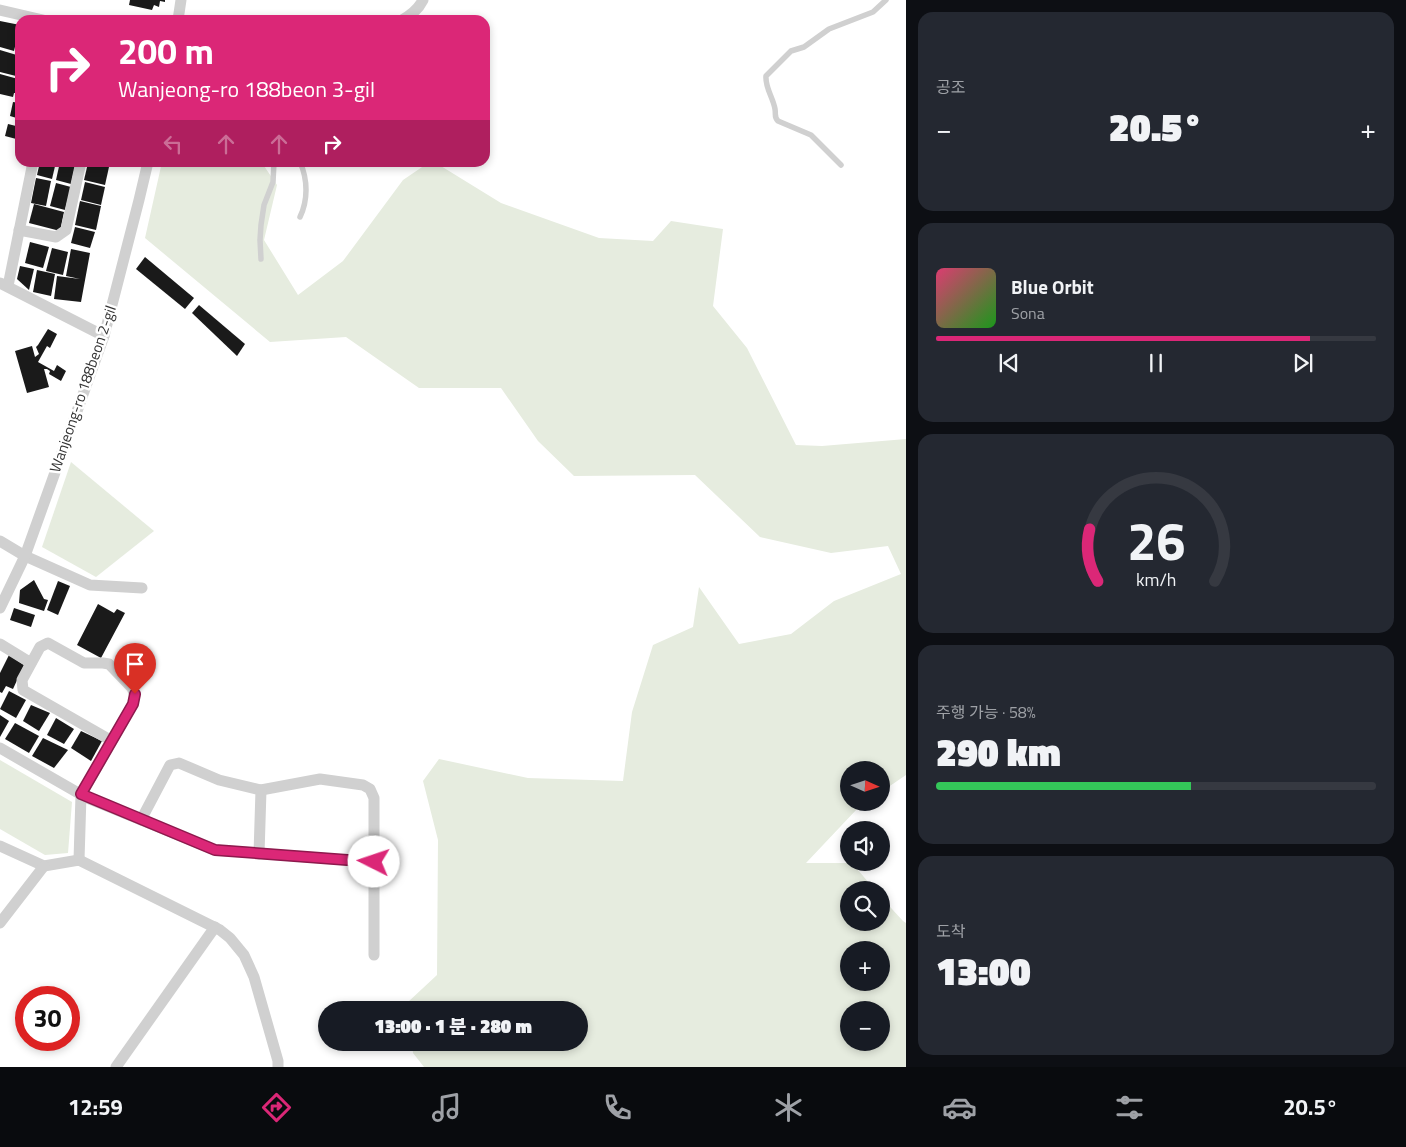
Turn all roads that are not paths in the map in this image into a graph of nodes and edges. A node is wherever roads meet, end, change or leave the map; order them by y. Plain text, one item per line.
1 (181, 0) edge
2 (423, 0) edge
3 (886, 0) edge
4 (0, 10) edge
5 (22, 15) edge
6 (179, 15) edge
7 (410, 15) edge
8 (842, 165) dead end
9 (32, 167) edge
10 (79, 167) edge
11 (147, 167) edge
12 (274, 167) edge
13 (302, 167) edge
14 (300, 217) dead end
15 (19, 230) junction
16 (261, 259) dead end
17 (4, 284) edge
18 (104, 336) junction
19 (0, 541) edge
20 (25, 556) junction
21 (142, 588) dead end
22 (0, 608) edge
23 (0, 644) edge
24 (31, 663) junction
25 (112, 741) junction
26 (0, 748) edge
27 (261, 790) junction
28 (81, 794) junction
29 (142, 820) junction
30 (0, 846) edge
31 (258, 854) junction
32 (79, 860) junction
33 (374, 862) junction
34 (44, 866) junction
35 (0, 923) edge
36 (215, 927) junction
37 (374, 955) dead end
38 (116, 1067) edge
39 (278, 1067) edge

1 - 6 street
2 - 7 street
3 - 8 lane
4 - 5 street
9 - 15 street
10 - 15 street
11 - 18 street, Wanjeong-ro 188beon 2-gil
12 - 16 lane
13 - 14 lane
15 - 17 street
17 - 18 street
18 - 20 street, Wanjeong-ro 188beon 2-gil
19 - 20 street
20 - 21 street
20 - 22 street, Wanjeong-ro 188beon 2-gil
23 - 24 street
24 - 25 street
24 - 25 street
25 - 28 street
26 - 28 street
27 - 29 street
27 - 31 street
27 - 33 street
28 - 29 street
28 - 32 street
29 - 31 street
30 - 34 street
31 - 33 street
32 - 34 street
32 - 36 street
33 - 37 street
34 - 35 street
36 - 38 street
36 - 39 street

